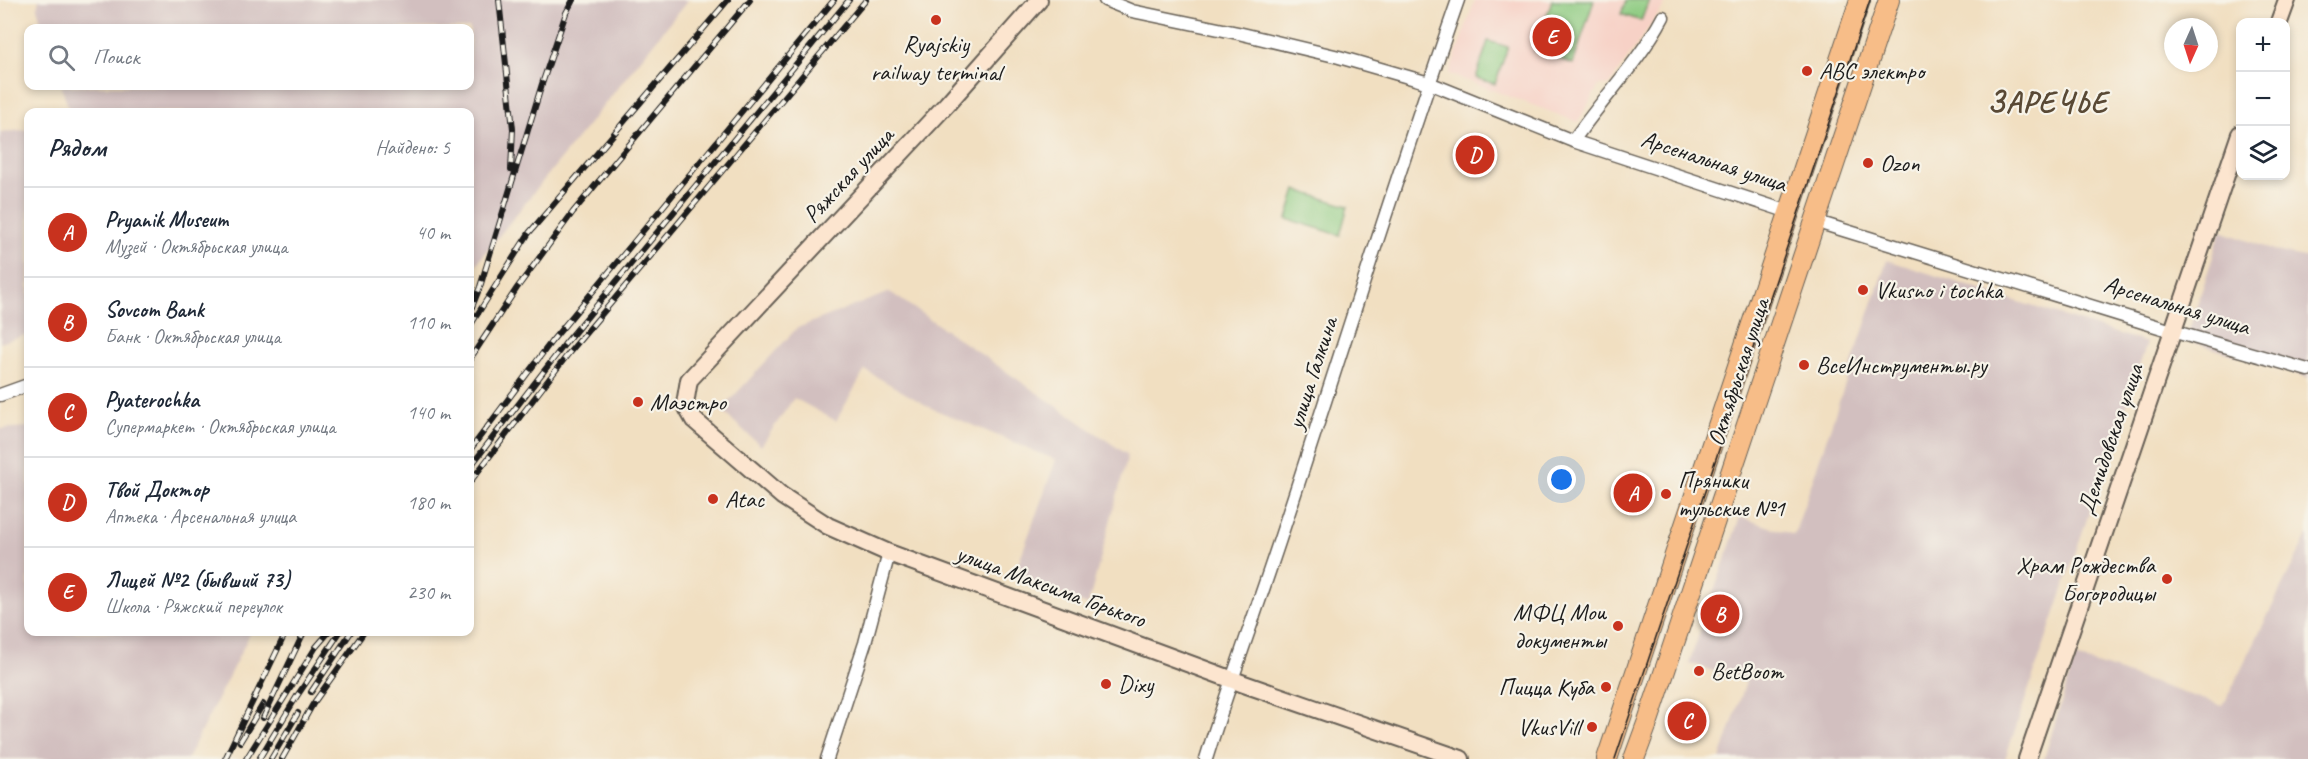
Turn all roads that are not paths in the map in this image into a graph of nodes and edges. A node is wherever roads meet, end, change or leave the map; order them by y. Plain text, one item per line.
1 (1039, 0) edge
2 (1105, 0) edge
3 (1458, 0) edge
4 (1860, 0) edge
5 (1889, 0) edge
6 (2287, 0) edge
7 (1663, 17) dead end
8 (2280, 18) edge
9 (1429, 83) junction
10 (1574, 141) junction
11 (2236, 148) edge
12 (1789, 212) junction
13 (1815, 221) junction
14 (2172, 331) junction
15 (2308, 370) edge
16 (688, 380) joint
17 (24, 386) edge
18 (0, 395) edge
19 (889, 553) junction
20 (1231, 678) junction
21 (826, 759) edge
22 (1206, 759) edge
23 (1461, 759) edge
24 (1607, 759) edge
25 (1634, 759) edge
26 (2027, 759) edge

1 - 16 street, Ряжская улица
2 - 9 street, Арсенальная улица
3 - 9 street, улица Галкина
4 - 12 main road, Октябрьская улица
5 - 13 main road, Октябрьская улица
6 - 8 street
7 - 10 street
9 - 10 street, Арсенальная улица
9 - 20 street, улица Галкина
10 - 12 street, Арсенальная улица
11 - 14 street, Демидовская улица
12 - 13 main road, Арсенальная улица
12 - 24 main road, Октябрьская улица
13 - 14 street, Арсенальная улица
13 - 25 main road, Октябрьская улица
14 - 15 street, Арсенальная улица
14 - 26 street, Демидовская улица
16 - 19 street, улица Максима Горького
17 - 18 street
19 - 20 street, улица Максима Горького
19 - 21 street
20 - 22 street, улица Галкина
20 - 23 street, улица Максима Горького

